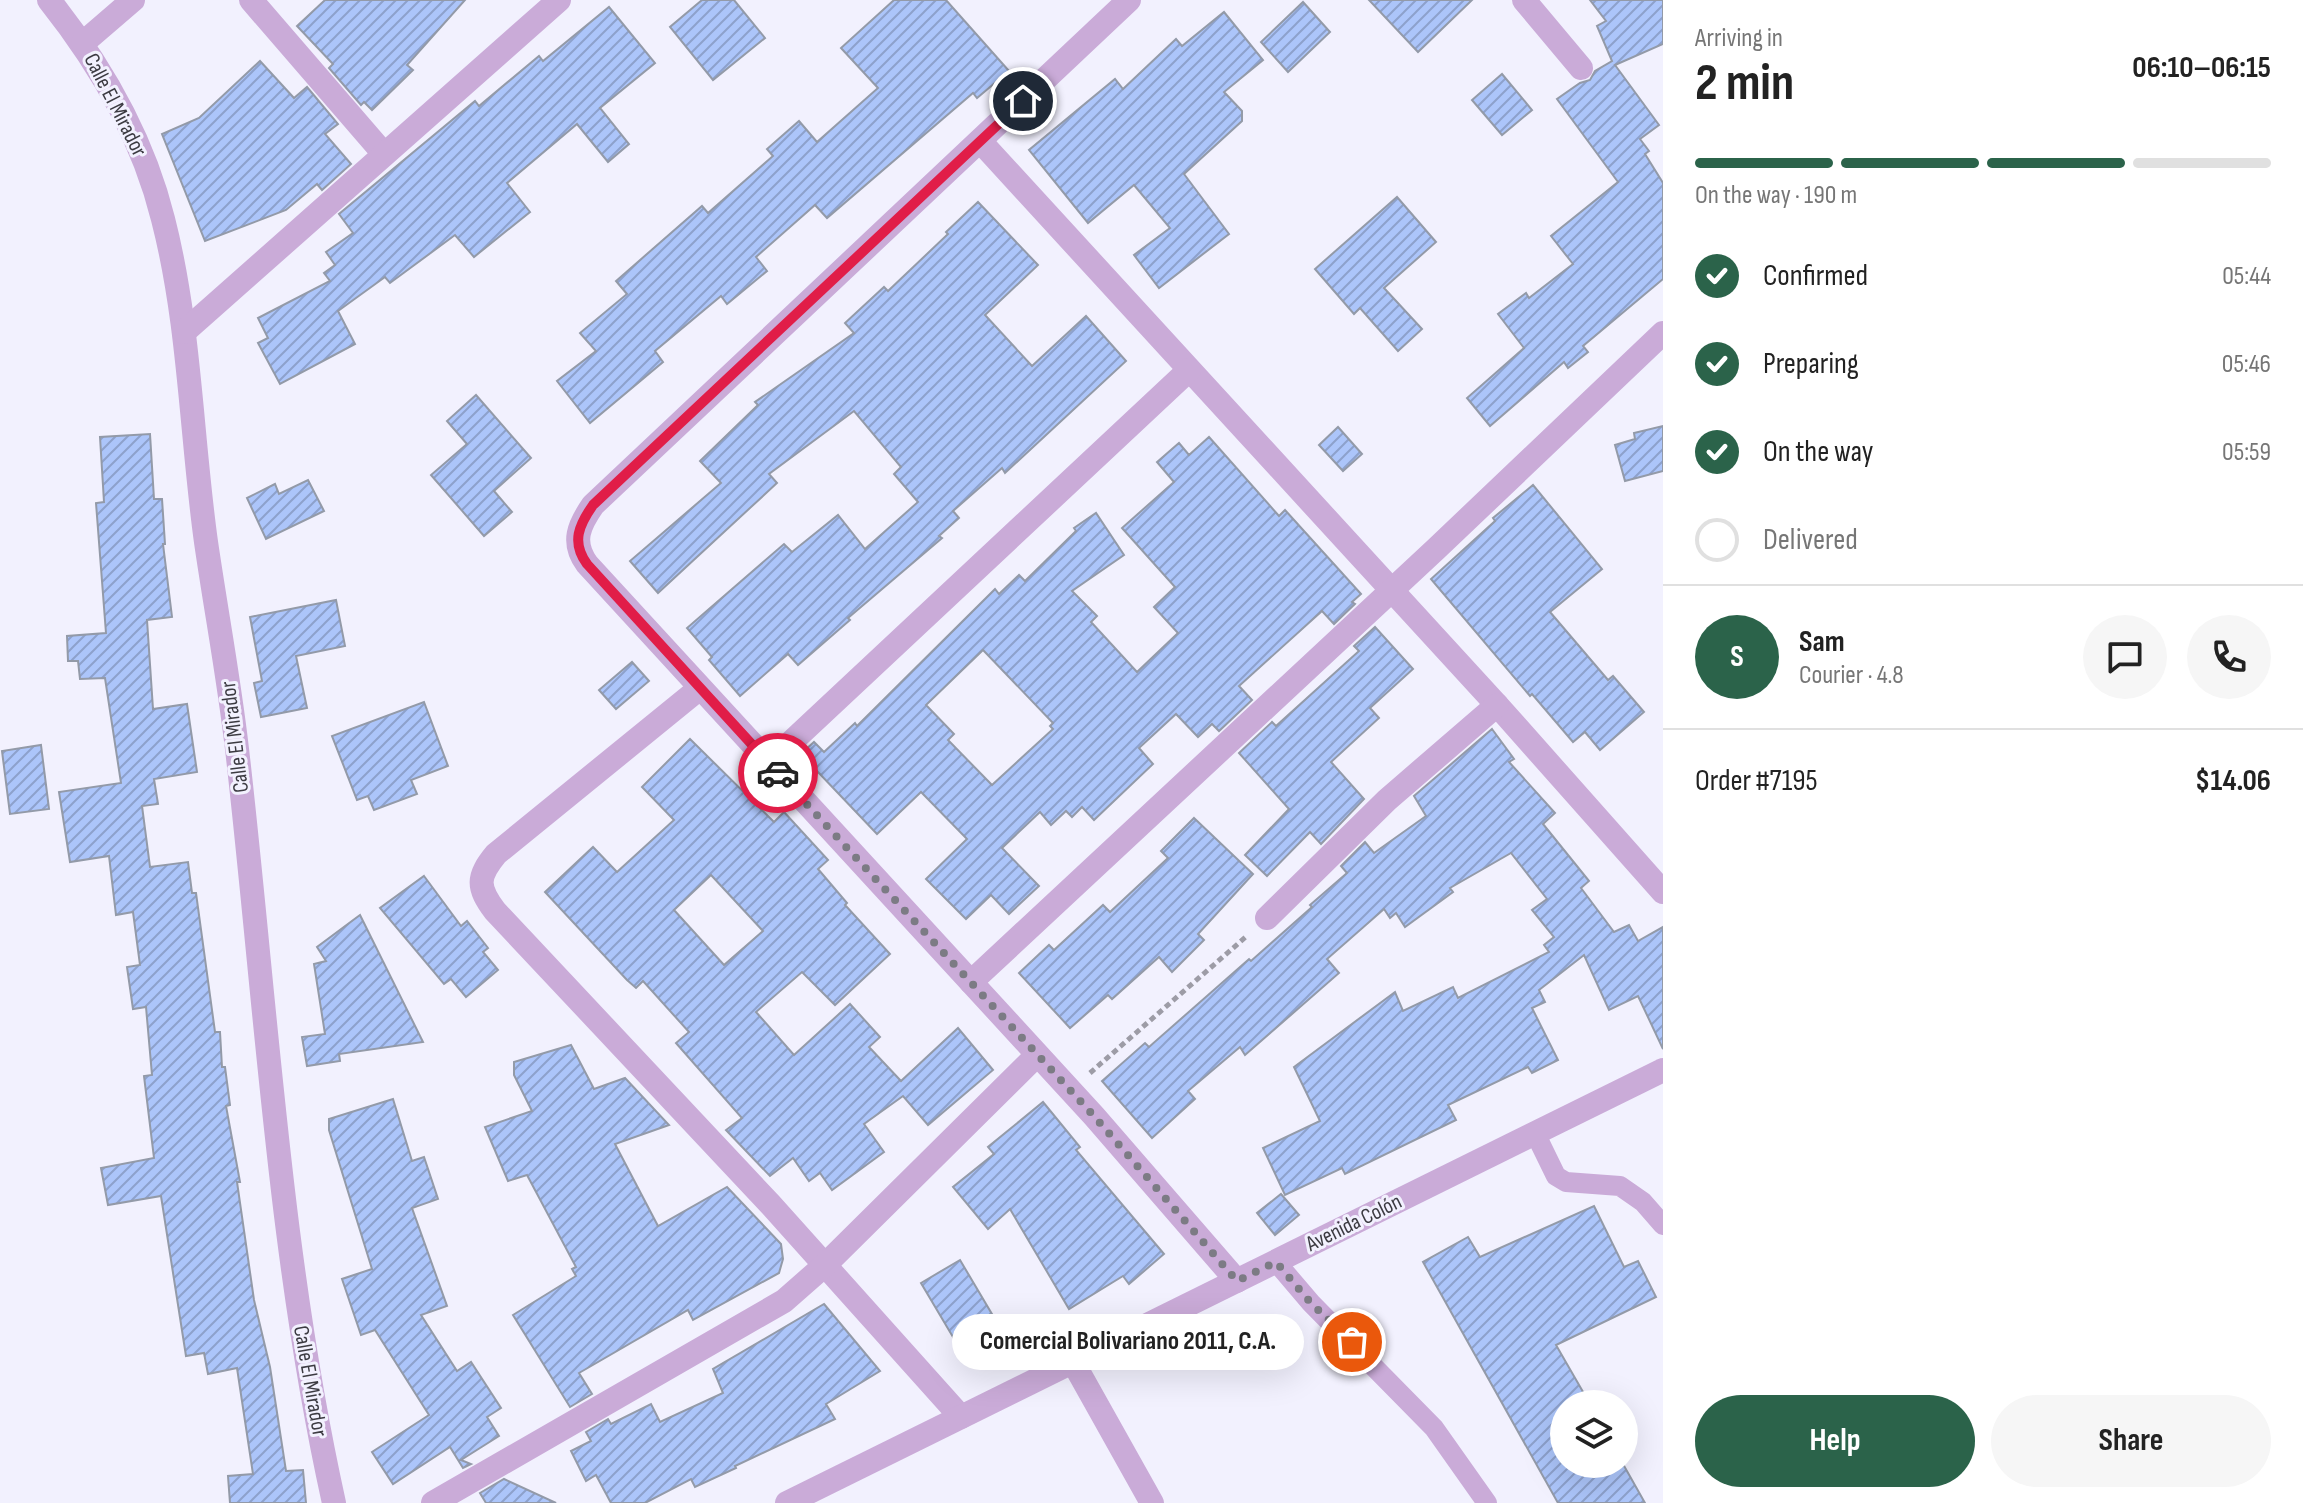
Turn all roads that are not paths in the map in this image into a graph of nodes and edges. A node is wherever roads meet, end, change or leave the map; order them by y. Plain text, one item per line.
1 (49, 0) edge
2 (133, 0) edge
3 (251, 0) edge
4 (559, 0) edge
5 (1129, 0) edge
6 (1524, 0) edge
7 (83, 43) junction
8 (1581, 68) dead end
9 (980, 141) junction
10 (384, 154) junction
11 (184, 332) junction
12 (1663, 333) edge
13 (1189, 370) junction
14 (1391, 590) junction
15 (700, 688) junction
16 (1497, 705) junction
17 (769, 763) junction
18 (1663, 892) edge
19 (1267, 918) road end
20 (971, 982) junction
21 (1037, 1055) junction
22 (1663, 1070) edge
23 (1535, 1133) junction
24 (1663, 1225) edge
25 (1276, 1262) junction
26 (825, 1265) junction
27 (1237, 1281) junction
28 (1073, 1362) junction
29 (961, 1417) junction
30 (334, 1503) edge
31 (433, 1503) edge
32 (787, 1503) edge
33 (1152, 1503) edge
34 (1487, 1503) edge

1 - 7 street, Calle El Mirador
2 - 7 street
3 - 10 street
4 - 10 street
5 - 9 street
6 - 8 street
7 - 11 street, Calle El Mirador
9 - 13 street
9 - 15 street
10 - 11 street
11 - 30 street, Calle El Mirador
12 - 14 street
13 - 14 street
13 - 17 street
14 - 16 street
14 - 20 street
15 - 17 street
15 - 26 street
16 - 18 street
16 - 19 street
17 - 20 street
20 - 21 street
21 - 26 street
21 - 27 street
22 - 23 street, Avenida Colón
23 - 24 lane
23 - 25 street, Avenida Colón
25 - 27 street, Avenida Colón
25 - 34 lane
26 - 29 street
26 - 31 street
27 - 28 street, Avenida Colón
28 - 29 street, Avenida Colón
28 - 33 street
29 - 32 street, Avenida Colón

